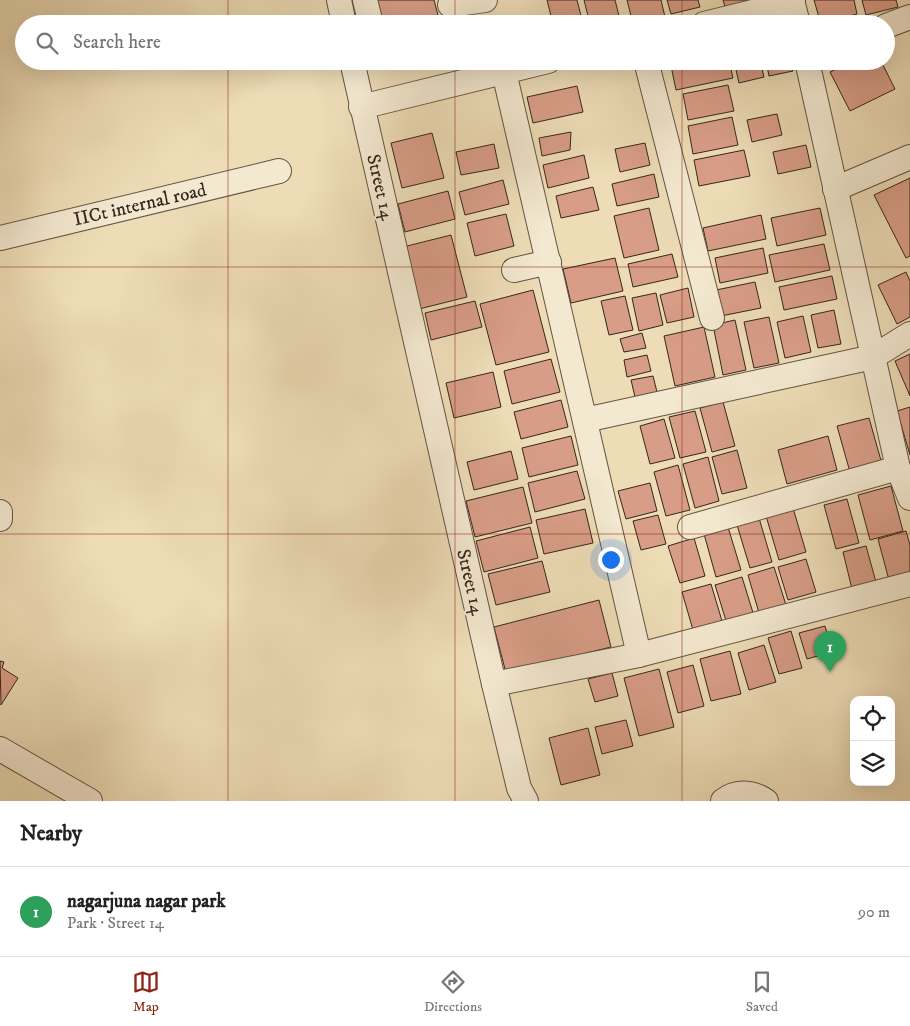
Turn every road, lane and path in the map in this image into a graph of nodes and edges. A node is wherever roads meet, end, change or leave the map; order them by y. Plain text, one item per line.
1 (339, 0) edge
2 (365, 0) edge
3 (486, 0) edge
4 (795, 9) edge
5 (450, 10) edge
6 (342, 15) edge
7 (369, 15) edge
8 (759, 15) edge
9 (910, 17) edge
10 (895, 23) edge
11 (354, 70) edge
12 (512, 70) edge
13 (648, 70) edge
14 (809, 70) edge
15 (504, 72) junction
16 (361, 107) junction
17 (910, 157) edge
18 (279, 171) dead end
19 (835, 190) junction
20 (0, 238) edge
21 (549, 262) junction
22 (514, 270) dead end
23 (712, 318) dead end
24 (910, 334) edge
25 (872, 357) junction
26 (585, 420) junction
27 (906, 485) edge
28 (0, 512) edge
29 (0, 519) edge
30 (690, 527) dead end
31 (910, 584) edge
32 (639, 655) junction
33 (494, 684) junction
34 (0, 748) edge
35 (81, 799) edge
36 (526, 801) edge
37 (723, 801) edge
38 (766, 801) edge

1 - 6 street
2 - 7 street
3 - 5 street
4 - 8 street
9 - 10 street
11 - 16 street, Street 14
12 - 15 street
13 - 23 street
14 - 19 street
15 - 16 street
15 - 21 street
16 - 33 street, Street 14
17 - 19 street
18 - 20 street, IICt internal road
19 - 25 street
21 - 22 street
21 - 26 street
24 - 25 street
25 - 26 street
25 - 27 street
26 - 32 street
27 - 30 street
28 - 29 street
31 - 32 street
32 - 33 street
33 - 36 street, Street 14
34 - 35 street
37 - 38 street

